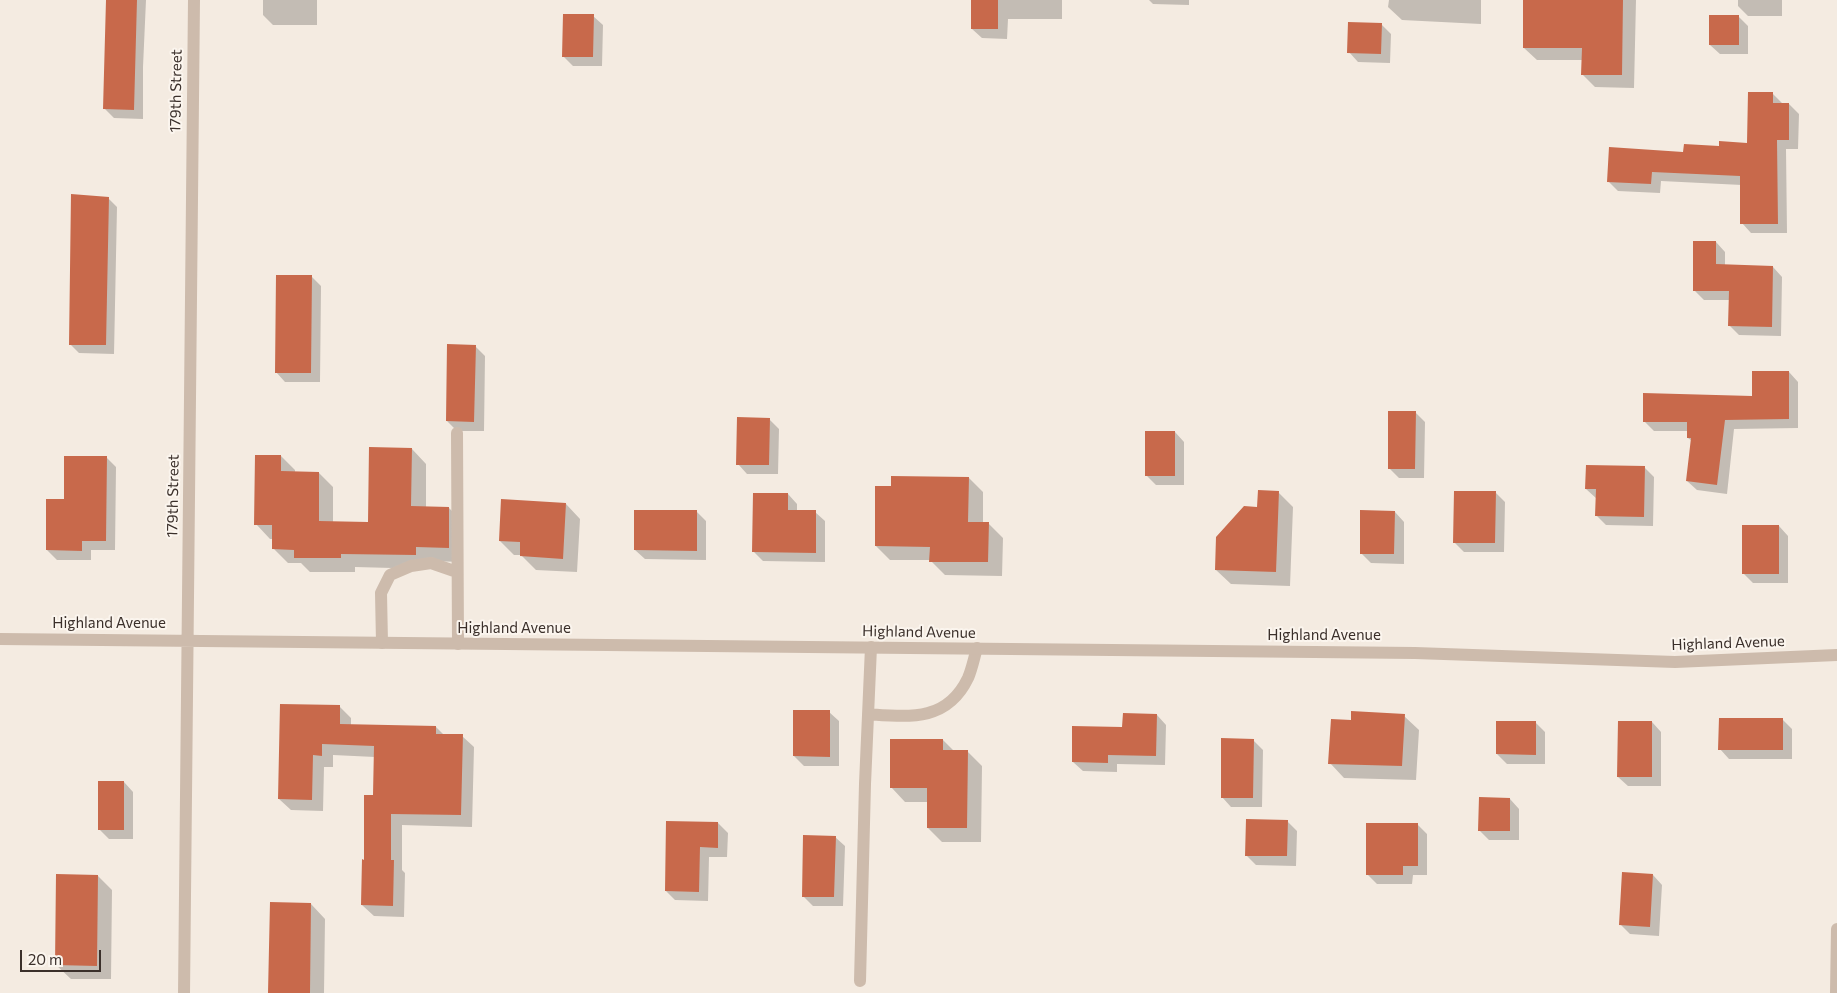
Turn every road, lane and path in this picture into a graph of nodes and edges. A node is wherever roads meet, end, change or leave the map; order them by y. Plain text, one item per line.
1 (194, 0) edge
2 (457, 433) dead end
3 (457, 572) junction
4 (0, 639) edge
5 (188, 640) junction
6 (382, 643) junction
7 (458, 644) junction
8 (871, 648) junction
9 (977, 648) junction
10 (1837, 655) edge
11 (868, 714) junction
12 (1837, 929) edge
13 (860, 981) dead end
14 (184, 993) edge
15 (1836, 993) edge

1 - 5 street, 179th Street
2 - 3 street
3 - 6 street
3 - 7 street
4 - 5 street, Highland Avenue
5 - 6 street, Highland Avenue
5 - 14 street, 179th Street
6 - 7 street, Highland Avenue
7 - 8 street, Highland Avenue
8 - 9 street, Highland Avenue
8 - 11 street
9 - 10 street, Highland Avenue
9 - 11 street
11 - 13 street
12 - 15 street

